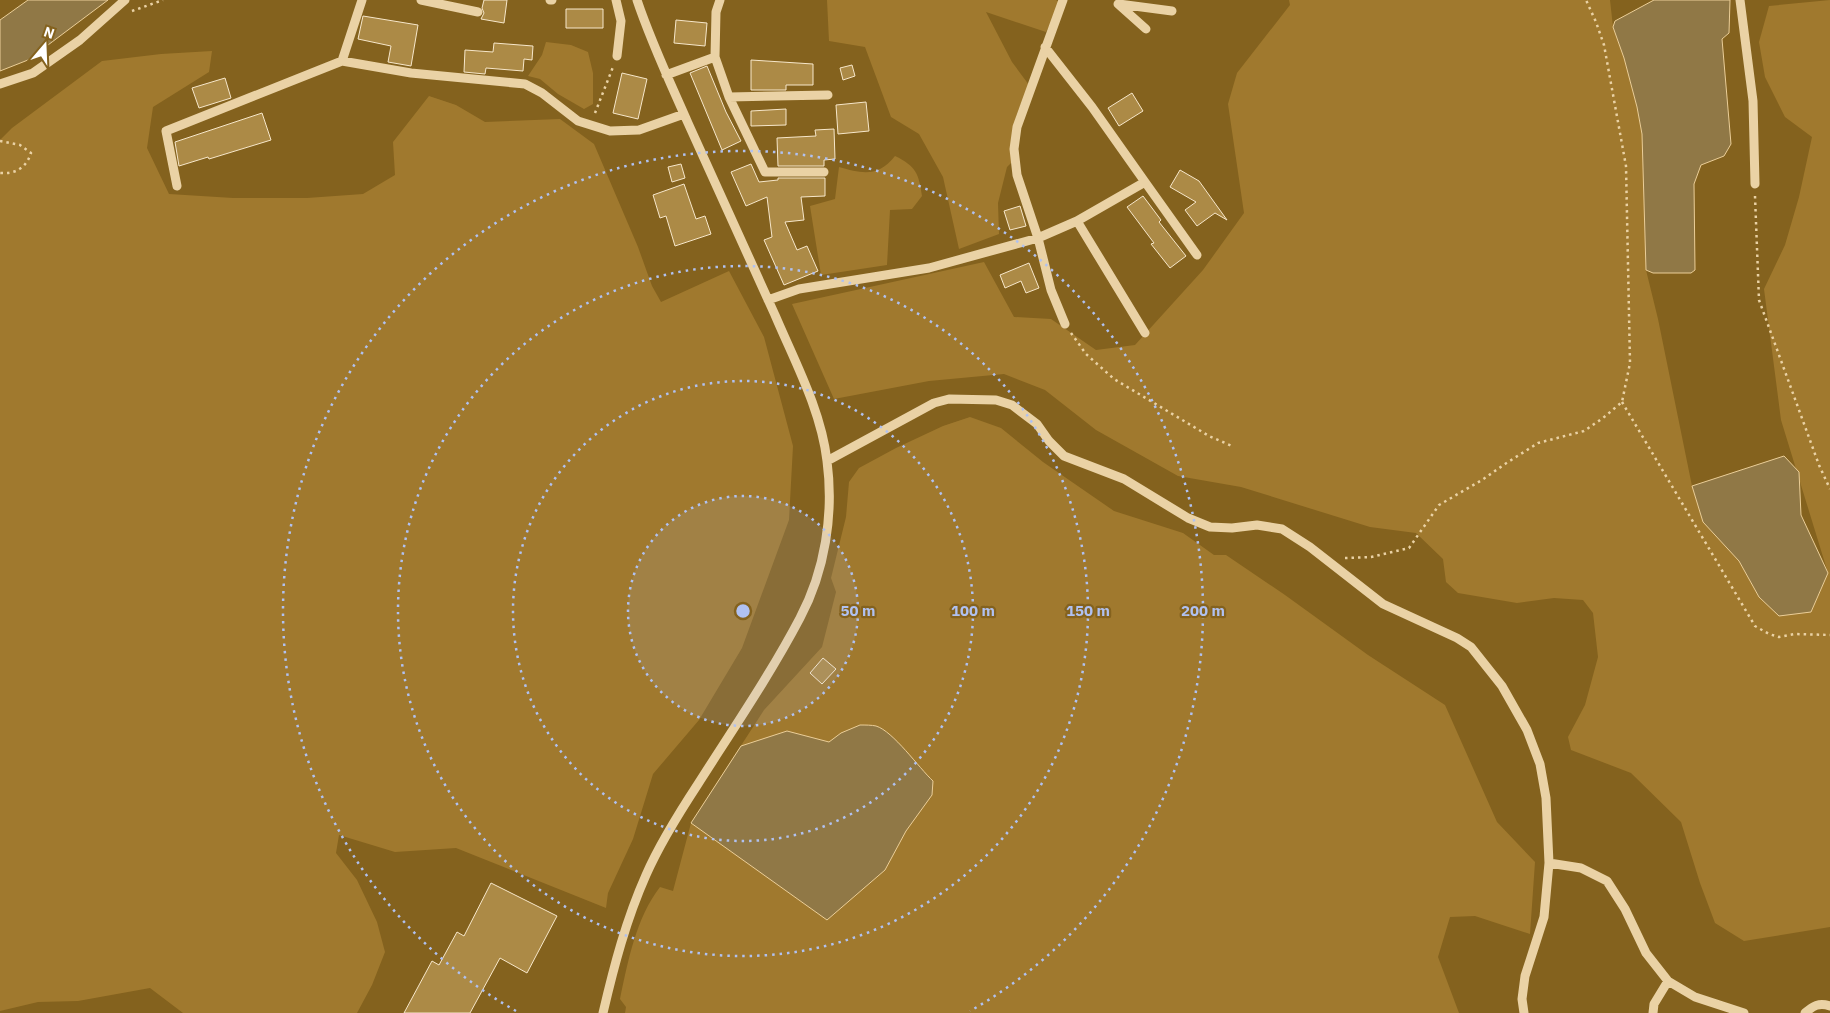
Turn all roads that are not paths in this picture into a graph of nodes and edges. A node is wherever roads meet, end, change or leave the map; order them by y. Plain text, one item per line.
1 (125, 0) edge
2 (362, 0) edge
3 (421, 0) edge
4 (616, 0) edge
5 (636, 0) edge
6 (720, 0) edge
7 (1063, 0) edge
8 (1740, 0) edge
9 (1117, 2) edge
10 (1172, 11) dead end
11 (478, 12) dead end
12 (1146, 29) dead end
13 (1046, 47) junction
14 (616, 56) road end
15 (715, 57) junction
16 (342, 61) junction
17 (666, 74) junction
18 (0, 84) edge
19 (828, 95) dead end
20 (729, 97) junction
21 (684, 114) junction
22 (824, 172) dead end
23 (1145, 182) junction
24 (1755, 184) road end
25 (177, 186) dead end
26 (1077, 221) junction
27 (1038, 238) junction
28 (1197, 256) dead end
29 (768, 300) junction
30 (1065, 324) road end
31 (1145, 333) dead end
32 (827, 461) junction
33 (1549, 863) junction
34 (1668, 981) junction
35 (1830, 1006) edge
36 (603, 1013) edge
37 (1524, 1013) edge
38 (1652, 1013) edge
39 (1744, 1013) edge
40 (1805, 1013) edge

1 - 18 street
2 - 16 street
3 - 11 street
4 - 14 street
5 - 17 street
6 - 15 street
7 - 13 street
8 - 24 street
9 - 10 street
9 - 12 street
13 - 23 street
13 - 27 street
15 - 17 street
15 - 20 street
16 - 21 street
16 - 25 street
17 - 21 street
19 - 20 street
20 - 22 street
21 - 29 street
23 - 26 street
23 - 28 street
26 - 27 street
26 - 31 street
27 - 29 street
27 - 30 street
29 - 32 street
32 - 33 street
32 - 36 street
33 - 34 street
33 - 37 street
34 - 38 street
34 - 39 street
35 - 40 street

